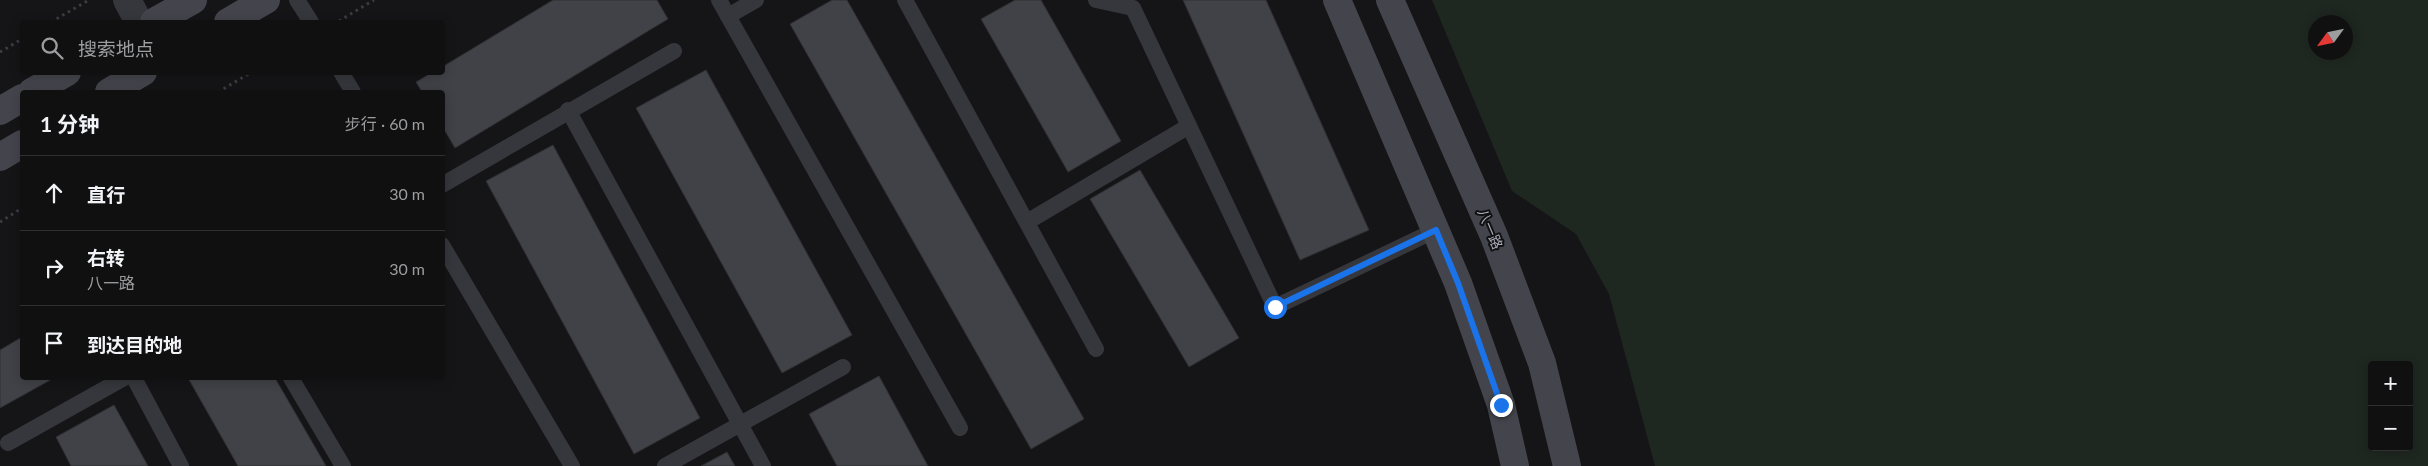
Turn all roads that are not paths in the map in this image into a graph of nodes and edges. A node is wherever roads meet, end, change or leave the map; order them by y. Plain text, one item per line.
1 (127, 0) edge
2 (193, 0) edge
3 (266, 0) edge
4 (297, 0) edge
5 (719, 0) edge
6 (756, 0) edge
7 (905, 0) edge
8 (1096, 0) edge
9 (1337, 0) edge
10 (1390, 0) edge
11 (728, 16) junction
12 (138, 20) edge
13 (158, 20) edge
14 (231, 20) edge
15 (310, 20) edge
16 (674, 51) dead end
17 (62, 75) edge
18 (138, 75) edge
19 (343, 75) edge
20 (36, 90) edge
21 (112, 90) edge
22 (352, 90) edge
23 (20, 99) edge
24 (568, 110) junction
25 (0, 111) edge
26 (1189, 126) junction
27 (20, 145) edge
28 (0, 157) edge
29 (445, 183) edge
30 (1026, 222) junction
31 (1436, 230) junction
32 (445, 250) edge
33 (1096, 349) dead end
34 (843, 367) dead end
35 (120, 380) edge
36 (135, 380) edge
37 (292, 380) edge
38 (740, 424) junction
39 (960, 428) dead end
40 (8, 443) dead end
41 (181, 466) edge
42 (342, 466) edge
43 (572, 466) edge
44 (665, 466) edge
45 (763, 466) edge
46 (1515, 466) edge
47 (1567, 466) edge

1 - 12 street
2 - 13 main road
3 - 14 main road
4 - 15 lane
5 - 11 lane
6 - 11 lane
7 - 30 lane
8 - 26 lane
9 - 31 main road
10 - 47 main road, 八一路
11 - 39 lane
16 - 24 lane
17 - 20 main road
18 - 21 main road
19 - 22 lane
23 - 25 main road
24 - 29 lane
24 - 38 lane
26 - 30 lane
26 - 31 lane
27 - 28 main road
30 - 33 lane
31 - 46 main road
32 - 43 lane
34 - 38 lane
35 - 40 lane
36 - 41 lane
37 - 42 lane
38 - 44 lane
38 - 45 lane

